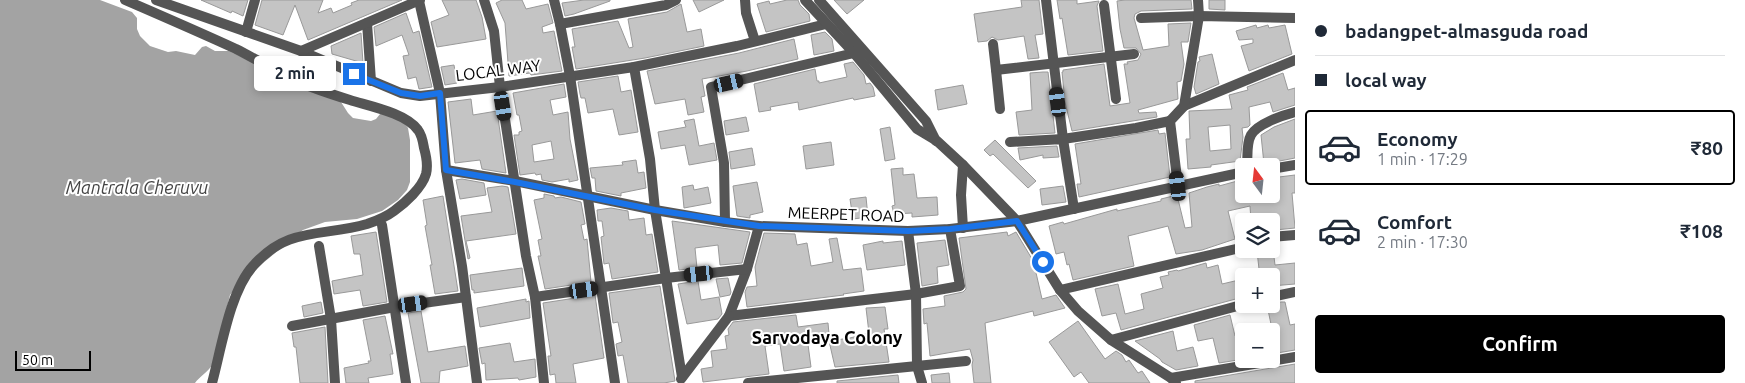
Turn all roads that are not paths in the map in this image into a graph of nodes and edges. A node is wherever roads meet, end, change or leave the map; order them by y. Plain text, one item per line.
1 (125, 0) edge
2 (156, 0) edge
3 (255, 0) edge
4 (420, 0) edge
5 (484, 0) edge
6 (554, 0) edge
7 (676, 0) edge
8 (745, 0) edge
9 (806, 0) edge
10 (818, 0) edge
11 (1046, 0) edge
12 (1198, 0) edge
13 (1104, 5) dead end
14 (1199, 16) junction
15 (1141, 18) dead end
16 (1295, 18) edge
17 (367, 23) junction
18 (560, 24) junction
19 (826, 24) junction
20 (246, 32) junction
21 (756, 42) junction
22 (992, 44) dead end
23 (301, 51) junction
24 (854, 53) junction
25 (1134, 54) dead end
26 (1111, 56) junction
27 (1295, 60) edge
28 (1054, 65) junction
29 (634, 67) junction
30 (996, 70) junction
31 (570, 76) junction
32 (371, 81) junction
33 (500, 87) junction
34 (440, 93) junction
35 (1116, 99) dead end
36 (1184, 106) junction
37 (1000, 109) dead end
38 (1295, 112) edge
39 (1170, 121) junction
40 (1063, 139) junction
41 (937, 142) junction
42 (1010, 142) dead end
43 (1247, 158) edge
44 (963, 165) junction
45 (1295, 165) edge
46 (1280, 167) edge
47 (446, 170) junction
48 (1235, 174) edge
49 (515, 182) junction
50 (1178, 186) junction
51 (587, 196) junction
52 (1074, 209) junction
53 (655, 210) junction
54 (1017, 221) junction
55 (725, 222) junction
56 (382, 224) dead end
57 (759, 226) junction
58 (963, 228) junction
59 (950, 229) junction
60 (908, 231) junction
61 (1295, 235) edge
62 (1280, 237) edge
63 (319, 246) dead end
64 (1235, 249) edge
65 (747, 269) junction
66 (666, 278) junction
67 (601, 288) junction
68 (1060, 290) junction
69 (1295, 292) edge
70 (916, 294) junction
71 (1280, 295) edge
72 (466, 297) junction
73 (534, 297) junction
74 (395, 307) junction
75 (1235, 307) edge
76 (729, 316) junction
77 (331, 319) junction
78 (292, 326) dead end
79 (1111, 340) junction
80 (1295, 357) edge
81 (966, 361) dead end
82 (917, 366) junction
83 (680, 380) edge
84 (1173, 380) edge
85 (212, 383) edge
86 (335, 383) edge
87 (406, 383) edge
88 (477, 383) edge
89 (544, 383) edge
90 (615, 383) edge
91 (748, 383) edge
92 (922, 383) edge

1 - 85 street
2 - 20 street, LOCAL WAY
3 - 20 street
4 - 17 street
4 - 34 street
5 - 33 street
6 - 18 street
7 - 18 street
8 - 21 street
9 - 19 street
10 - 41 street
11 - 28 street
12 - 14 street
13 - 26 street
14 - 15 street
14 - 16 street
14 - 36 street
17 - 23 street
17 - 32 street
18 - 31 street
19 - 21 street, LOCAL WAY
19 - 24 street
20 - 23 street, LOCAL WAY
21 - 29 street, LOCAL WAY
22 - 30 street
23 - 32 street, LOCAL WAY
24 - 41 street
24 - 55 street
25 - 26 street
26 - 28 street
26 - 35 street
27 - 36 street
28 - 30 street
28 - 40 street
29 - 31 street, LOCAL WAY
29 - 53 street
30 - 37 street
31 - 33 street, LOCAL WAY
31 - 51 street
32 - 34 street, LOCAL WAY
33 - 34 street, LOCAL WAY
33 - 49 street
34 - 47 street
36 - 39 street
38 - 43 street
39 - 40 street
39 - 50 street
40 - 42 street
40 - 52 street
41 - 44 street
44 - 54 street
44 - 58 street
45 - 46 street
47 - 49 street, MEERPET ROAD
47 - 72 street
48 - 50 street, MEERPET ROAD
49 - 51 street, MEERPET ROAD
49 - 73 street
50 - 52 street, MEERPET ROAD
51 - 53 street, MEERPET ROAD
51 - 67 street
52 - 54 street, MEERPET ROAD
53 - 55 street, MEERPET ROAD
53 - 66 street
54 - 58 street, MEERPET ROAD
54 - 68 street
55 - 57 street, MEERPET ROAD
56 - 74 street
57 - 60 street, MEERPET ROAD
57 - 65 street
58 - 59 street, MEERPET ROAD
59 - 60 street, MEERPET ROAD
59 - 70 street
60 - 70 street
61 - 62 street
63 - 77 street
64 - 68 street
65 - 66 street
65 - 76 street
66 - 67 street
66 - 83 street
67 - 73 street
67 - 90 street
68 - 79 street
69 - 71 street
70 - 76 street
70 - 82 street
72 - 74 street
72 - 88 street
73 - 89 street
74 - 77 street
74 - 87 street
75 - 79 street
76 - 83 street
77 - 78 street
77 - 86 street
79 - 84 street
80 - 84 street
81 - 82 street
82 - 91 street
82 - 92 street

